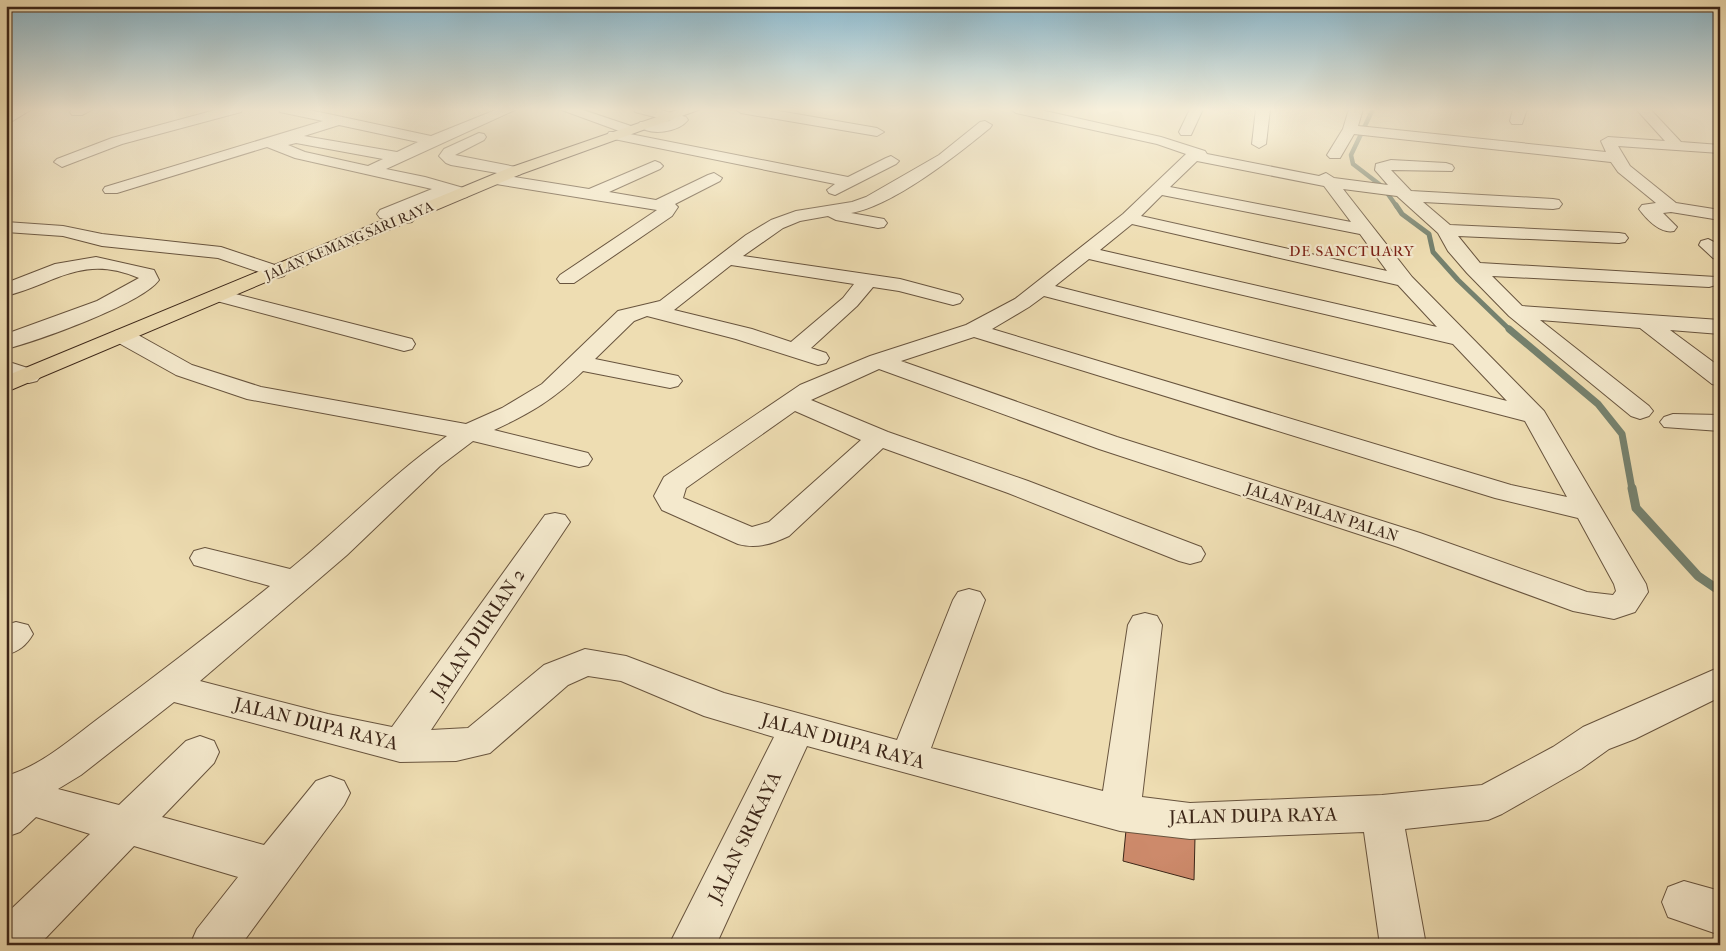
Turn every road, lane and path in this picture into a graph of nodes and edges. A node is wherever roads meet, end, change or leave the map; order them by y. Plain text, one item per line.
1 (84, 153) edge
2 (231, 153) edge
3 (296, 153) edge
4 (305, 153) edge
5 (378, 153) edge
6 (406, 153) edge
7 (449, 153) edge
8 (560, 153) edge
9 (741, 153) edge
10 (950, 153) edge
11 (1189, 153) edge
12 (1615, 153) edge
13 (300, 155) junction
14 (1193, 155) junction
15 (398, 157) junction
16 (891, 161) dead end
17 (62, 162) dead end
18 (655, 166) dead end
19 (1446, 168) dead end
20 (370, 171) junction
21 (515, 171) junction
22 (714, 178) dead end
23 (496, 179) junction
24 (850, 182) junction
25 (1342, 183) junction
26 (111, 190) dead end
27 (1159, 190) junction
28 (453, 192) junction
29 (1398, 192) junction
30 (589, 195) junction
31 (824, 203) junction
32 (1553, 204) dead end
33 (659, 205) junction
34 (1671, 208) junction
35 (1720, 215) edge
36 (406, 218) junction
37 (1129, 218) junction
38 (878, 223) dead end
39 (6, 227) edge
40 (1668, 227) dead end
41 (1365, 230) junction
42 (1445, 230) junction
43 (1619, 238) dead end
44 (102, 240) junction
45 (1088, 253) junction
46 (727, 259) junction
47 (1474, 269) junction
48 (277, 272) junction
49 (6, 274) edge
50 (567, 279) dead end
51 (868, 280) junction
52 (1405, 281) junction
53 (1709, 281) dead end
54 (1042, 289) junction
55 (6, 290) edge
56 (220, 296) junction
57 (953, 299) dead end
58 (647, 310) junction
59 (1516, 312) junction
60 (1645, 321) junction
61 (1720, 327) edge
62 (974, 330) junction
63 (16, 331) edge
64 (123, 336) junction
65 (1462, 339) junction
66 (6, 342) edge
67 (404, 344) dead end
68 (795, 350) junction
69 (818, 358) dead end
70 (878, 361) junction
71 (580, 363) junction
72 (6, 368) edge
73 (29, 376) junction
74 (1720, 379) edge
75 (670, 382) dead end
76 (6, 384) edge
77 (792, 402) junction
78 (1640, 411) dead end
79 (1535, 416) junction
80 (1673, 422) dead end
81 (1720, 423) edge
82 (470, 432) junction
83 (879, 438) junction
84 (579, 459) dead end
85 (1591, 512) junction
86 (555, 522) dead end
87 (1190, 554) dead end
88 (205, 558) dead end
89 (297, 582) junction
90 (969, 600) dead end
91 (1145, 626) dead end
92 (1720, 680) edge
93 (167, 686) junction
94 (796, 728) junction
95 (400, 746) junction
96 (200, 752) dead end
97 (908, 759) junction
98 (330, 794) dead end
99 (23, 799) edge
100 (1120, 813) junction
101 (1382, 813) junction
102 (126, 825) junction
103 (272, 867) junction
104 (7, 945) edge
105 (213, 945) edge
106 (692, 945) edge
107 (1403, 945) edge

1 - 17 street
2 - 26 street
3 - 13 street
4 - 13 street
5 - 15 street
6 - 15 street
7 - 21 street
8 - 21 main road, JALAN KEMANG SARI RAYA
9 - 24 street
10 - 31 street
11 - 14 street
12 - 34 street
13 - 20 street
14 - 25 street
14 - 27 street
15 - 20 street
16 - 24 street
18 - 30 street
19 - 29 street
20 - 28 street
21 - 23 main road, JALAN KEMANG SARI RAYA
22 - 33 street
23 - 28 main road, JALAN KEMANG SARI RAYA
23 - 30 street
24 - 31 street
25 - 29 street
25 - 41 street, JALAN PALAN PALAN
27 - 37 street
27 - 41 street
28 - 36 main road, JALAN KEMANG SARI RAYA
28 - 36 street
29 - 32 street
29 - 42 street
30 - 33 street
31 - 38 street
31 - 46 street
33 - 50 street
34 - 35 street
34 - 40 street
36 - 48 main road, JALAN KEMANG SARI RAYA
37 - 45 street
37 - 52 street
39 - 44 street
41 - 52 street, JALAN PALAN PALAN
42 - 43 street
42 - 47 street
44 - 48 street
44 - 49 street
45 - 54 street
45 - 65 street
46 - 51 street
46 - 58 street
47 - 53 street
47 - 59 street
48 - 56 main road, JALAN KEMANG SARI RAYA
51 - 57 street
51 - 68 street
52 - 65 street, JALAN PALAN PALAN
54 - 62 street
54 - 79 street
55 - 63 street
56 - 64 main road, JALAN KEMANG SARI RAYA
56 - 67 street
58 - 68 street
58 - 71 street
59 - 60 street
59 - 78 street
60 - 61 street
60 - 74 street
62 - 70 street
62 - 85 street
63 - 66 street
64 - 73 main road, JALAN KEMANG SARI RAYA
64 - 82 street
65 - 79 street, JALAN PALAN PALAN
68 - 69 street
70 - 77 street
70 - 85 street, JALAN PALAN PALAN
71 - 75 street
71 - 82 street
72 - 73 street
73 - 76 main road, JALAN KEMANG SARI RAYA
77 - 83 street
77 - 83 street
79 - 85 street, JALAN PALAN PALAN
80 - 81 street
82 - 84 street
82 - 89 street
83 - 87 street
86 - 95 street, JALAN DURIAN 2
88 - 89 street
89 - 93 street
90 - 97 street
91 - 100 street
92 - 101 street, JALAN DUPA RAYA
93 - 95 street, JALAN DUPA RAYA
93 - 99 street
94 - 95 street, JALAN DUPA RAYA
94 - 97 street, JALAN DUPA RAYA
94 - 106 street, JALAN SRIKAYA
96 - 102 street
97 - 100 street, JALAN DUPA RAYA
98 - 103 street
99 - 102 street
100 - 101 street, JALAN DUPA RAYA
101 - 107 street
102 - 103 street
102 - 104 street
103 - 105 street

